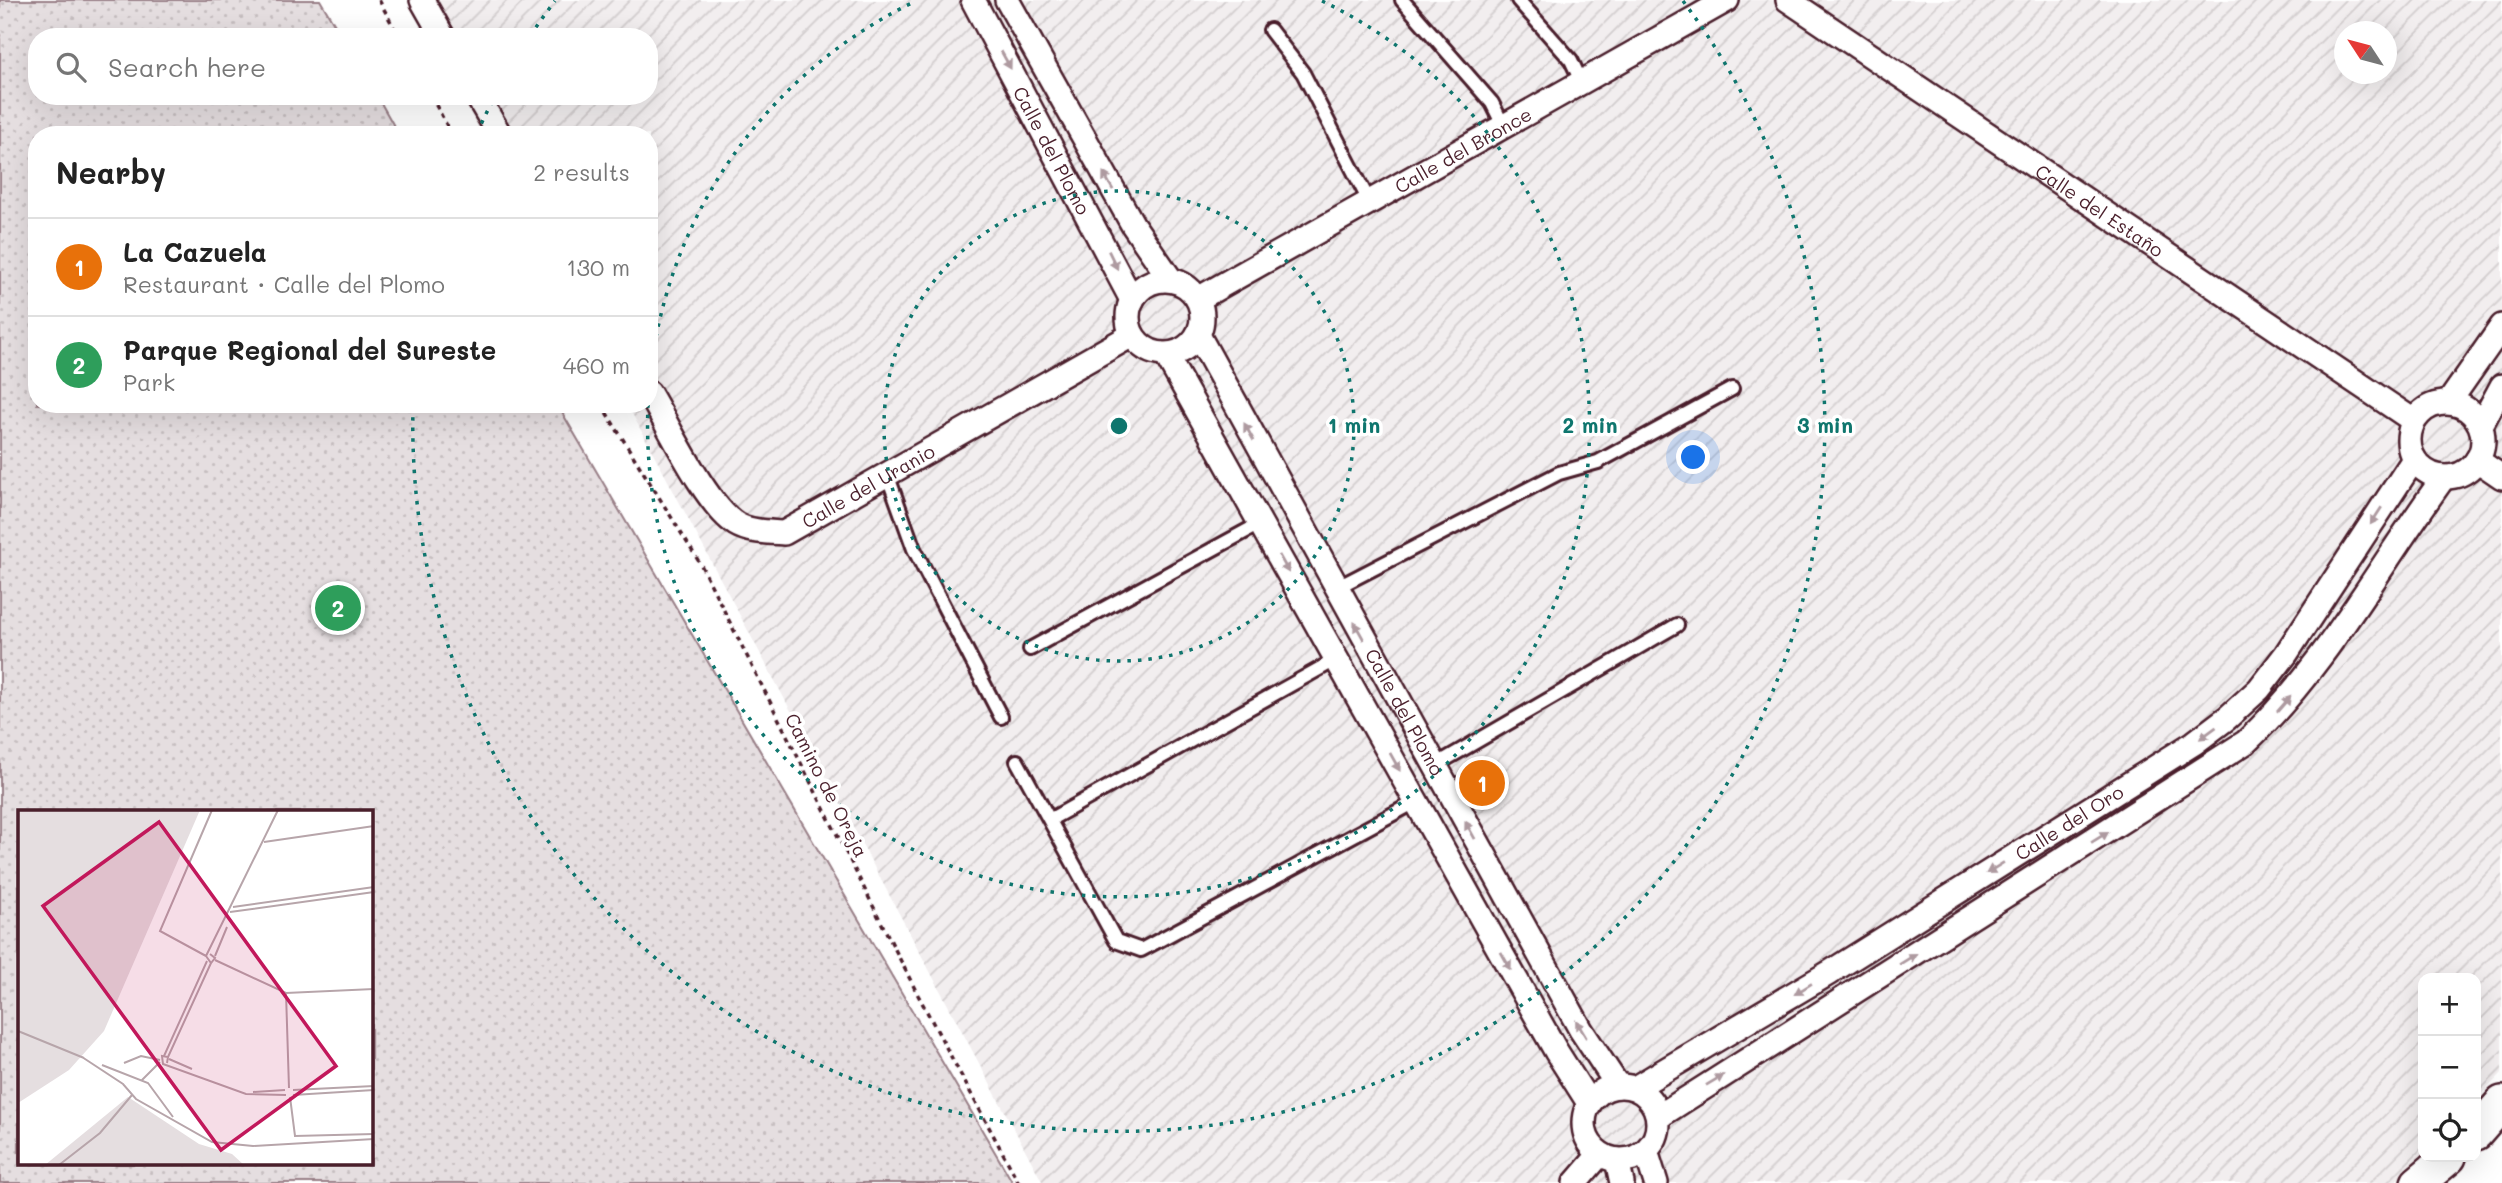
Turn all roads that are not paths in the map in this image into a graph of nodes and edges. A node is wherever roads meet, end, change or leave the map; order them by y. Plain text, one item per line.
1 (422, 0) edge
2 (973, 0) edge
3 (1007, 0) edge
4 (1402, 0) edge
5 (1518, 0) edge
6 (1727, 0) edge
7 (1788, 0) edge
8 (438, 28) edge
9 (1270, 30) dead end
10 (1582, 83) junction
11 (482, 105) edge
12 (495, 126) edge
13 (1504, 127) junction
14 (1370, 203) junction
15 (1171, 280) junction
16 (1198, 299) junction
17 (1132, 300) junction
18 (2502, 326) edge
19 (1132, 335) junction
20 (1198, 335) junction
21 (1167, 355) junction
22 (2502, 386) edge
23 (1732, 389) dead end
24 (2449, 402) junction
25 (658, 408) edge
26 (2414, 421) junction
27 (2481, 425) junction
28 (2414, 459) junction
29 (2477, 460) junction
30 (887, 474) junction
31 (2444, 477) junction
32 (2502, 477) edge
33 (1261, 523) junction
34 (1336, 588) junction
35 (1677, 625) dead end
36 (1030, 649) dead end
37 (1337, 659) junction
38 (1001, 717) dead end
39 (1017, 761) dead end
40 (1434, 766) junction
41 (1417, 802) junction
42 (1051, 819) junction
43 (1627, 1087) junction
44 (1589, 1103) junction
45 (2502, 1103) edge
46 (1658, 1117) junction
47 (2481, 1127) edge
48 (1646, 1152) junction
49 (1608, 1157) junction
50 (2443, 1162) edge
51 (1575, 1183) edge
52 (1622, 1183) edge
53 (1656, 1183) edge
54 (2418, 1183) edge

1 - 8 street
2 -> 17 street, Calle del Plomo
15 -> 3 street, Calle del Plomo
4 - 13 lane
5 - 10 lane
6 - 10 street, Calle del Bronce
7 - 26 street, Calle del Estaño
9 - 14 lane
10 - 13 street, Calle del Bronce
11 - 12 street
13 - 14 street, Calle del Bronce
14 - 16 street, Calle del Bronce
15 - 16 street
15 - 17 street
16 - 20 street
17 - 19 street
18 - 24 street
19 - 21 street
19 - 30 street, Calle del Uranio
20 - 21 street
34 -> 20 street, Calle del Plomo
21 - 33 street, Calle del Plomo
22 - 27 street
23 - 34 lane
24 - 26 street
24 - 27 street
25 - 30 street, Calle del Uranio
26 - 28 street
27 - 29 street
28 - 31 street
28 -> 43 street, Calle del Oro
29 - 31 street
29 - 32 street
30 - 38 lane
46 -> 31 street
33 - 36 lane
33 -> 37 street, Calle del Plomo
40 -> 34 street, Calle del Plomo
35 - 40 lane
37 -> 41 street, Calle del Plomo
37 - 42 lane
39 - 42 lane
43 -> 40 street, Calle del Plomo
41 - 42 lane
41 -> 44 street, Calle del Plomo
43 - 44 street
43 - 46 street
44 - 49 street
45 - 47 main road
46 - 48 street
48 - 49 street
48 - 53 street
49 - 51 street
49 - 52 street
50 - 54 main road

